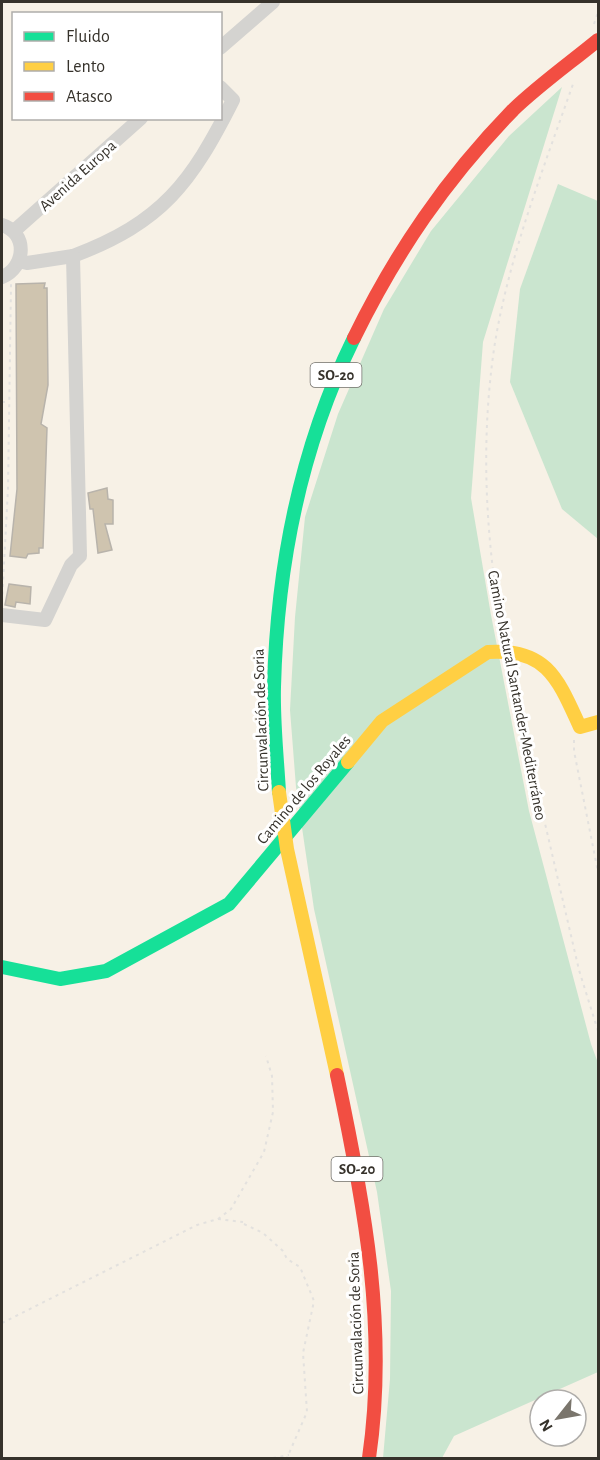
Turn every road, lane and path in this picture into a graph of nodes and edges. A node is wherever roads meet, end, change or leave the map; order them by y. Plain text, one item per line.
1 (273, 2) edge
2 (598, 40) edge
3 (222, 46) edge
4 (222, 89) edge
5 (563, 112) dead end
6 (139, 120) edge
7 (8, 228) edge
8 (74, 256) junction
9 (20, 261) junction
10 (6, 278) edge
11 (2, 402) edge
12 (9, 402) junction
13 (2, 602) edge
14 (2, 615) edge
15 (505, 649) junction
16 (598, 722) edge
17 (580, 727) junction
18 (598, 873) edge
19 (2, 967) edge
20 (598, 1031) edge
21 (266, 1056) dead end
22 (218, 1219) junction
23 (2, 1323) edge
24 (288, 1457) edge
25 (273, 1458) edge
26 (369, 1458) edge

1 - 3 street
2 - 26 main road, Circunvalación de Soria / SO-20
4 - 8 street
5 - 15 path, Camino Natural Santander-Mediterráneo
6 - 7 street, Avenida Europa
7 - 9 street
8 - 9 street
8 - 14 street
9 - 10 street
10 - 12 path
11 - 12 path
12 - 13 path
15 - 17 main road
15 - 19 main road, Camino de los Royales
15 - 20 path, Camino Natural Santander-Mediterráneo
16 - 17 main road
17 - 18 path
21 - 22 path
22 - 23 path
22 - 24 path
24 - 25 path

